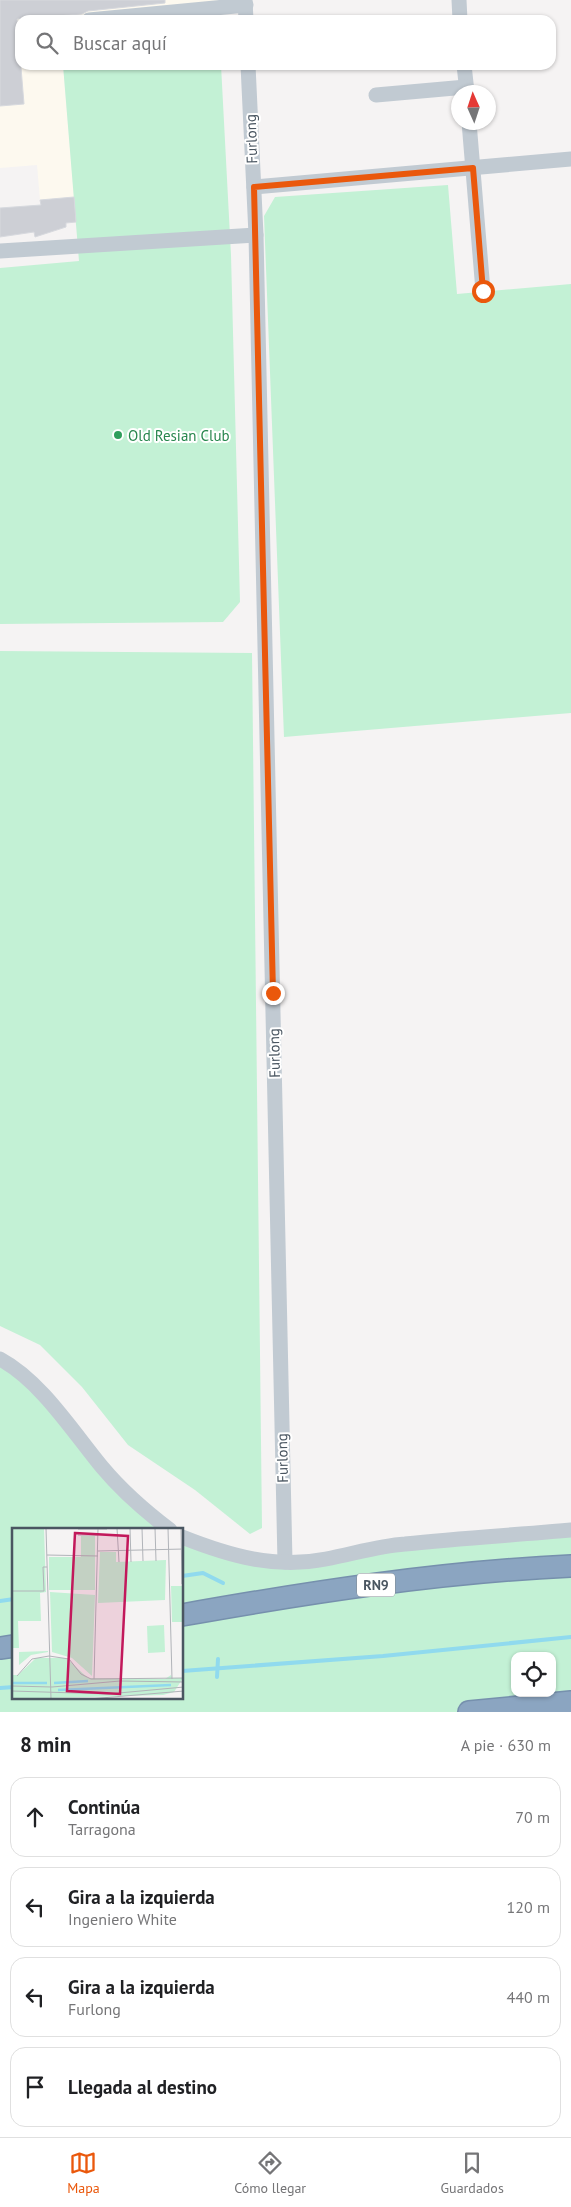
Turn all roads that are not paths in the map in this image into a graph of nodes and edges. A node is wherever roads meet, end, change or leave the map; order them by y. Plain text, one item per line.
1 (459, 0) edge
2 (206, 4) edge
3 (246, 8) edge
4 (126, 15) edge
5 (460, 15) edge
6 (248, 70) edge
7 (464, 70) edge
8 (466, 85) edge
9 (451, 91) edge
10 (376, 95) dead end
11 (470, 130) edge
12 (571, 159) edge
13 (473, 168) junction
14 (254, 187) junction
15 (256, 236) junction
16 (0, 251) edge
17 (483, 291) dead end
18 (0, 1359) edge
19 (167, 1528) edge
20 (571, 1530) edge
21 (184, 1538) edge
22 (285, 1562) junction
23 (571, 1566) edge
24 (184, 1614) edge
25 (571, 1702) edge
26 (469, 1712) edge

1 - 5 street
2 - 3 street
2 - 4 street
6 - 14 street, Furlong
7 - 8 street
9 - 10 street
11 - 13 street
12 - 13 street
13 - 14 street
13 - 17 street
14 - 15 street, Furlong
15 - 16 street
15 - 22 street, Furlong
18 - 19 street
20 - 22 street
21 - 22 street
23 - 24 highway, RN9
25 - 26 highway

